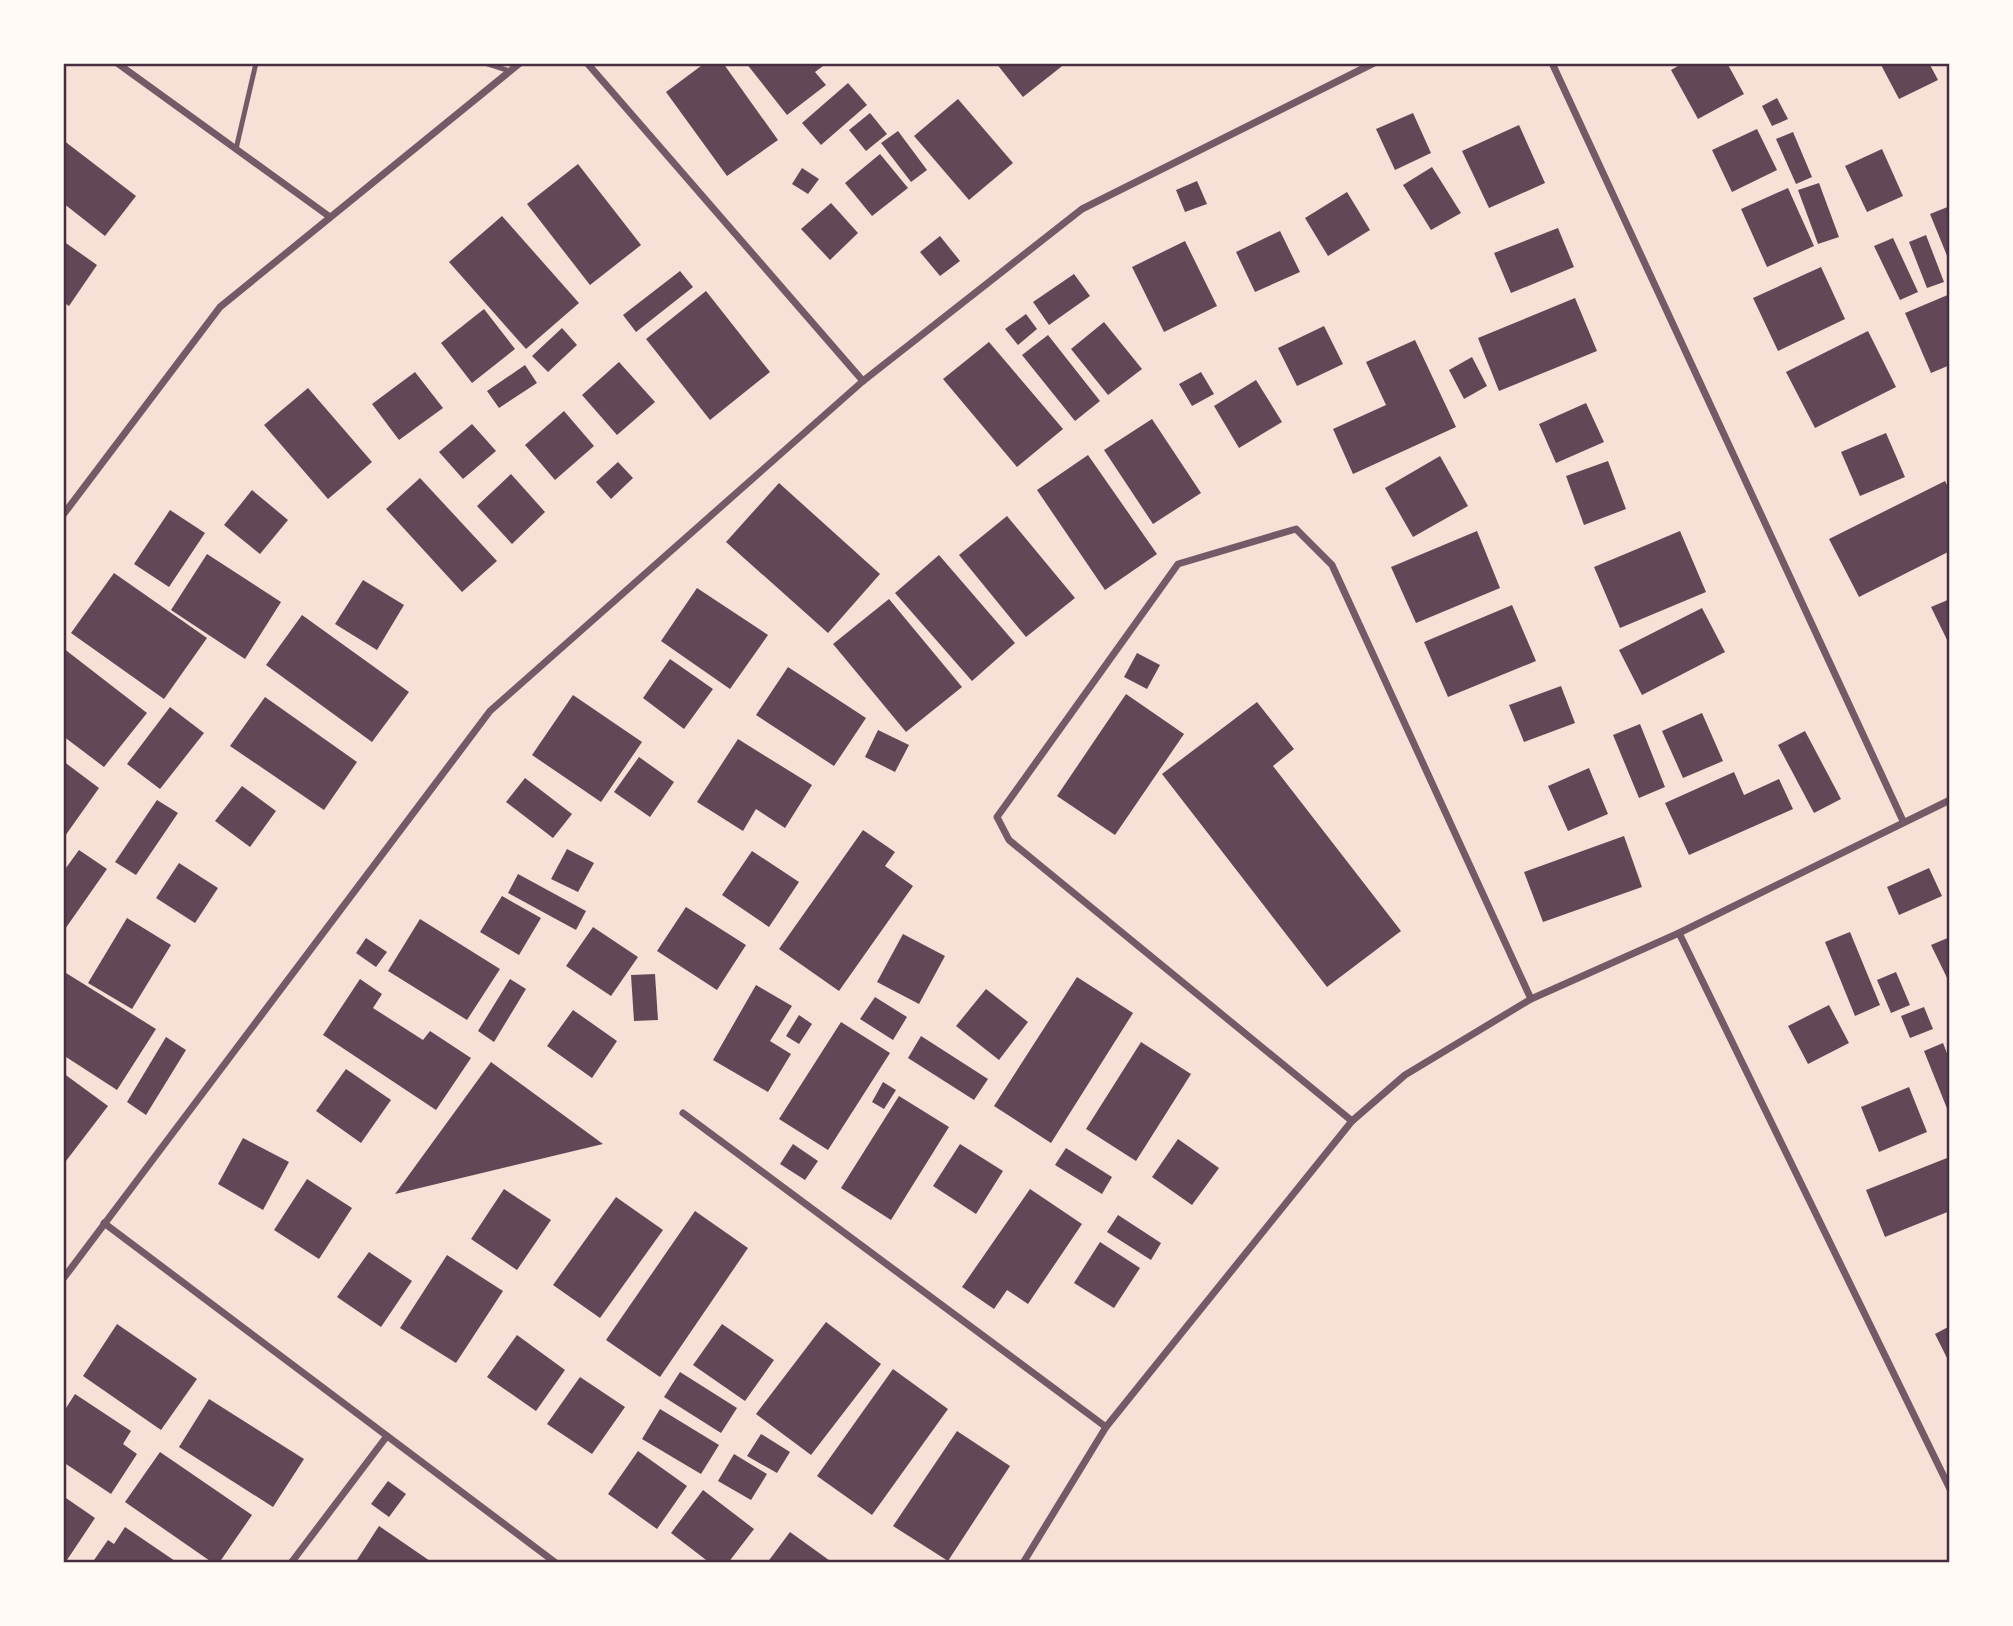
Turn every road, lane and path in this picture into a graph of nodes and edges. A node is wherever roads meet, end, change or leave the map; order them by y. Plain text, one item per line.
1 (117, 63) edge
2 (256, 63) edge
3 (485, 63) edge
4 (520, 63) edge
5 (587, 63) edge
6 (1374, 63) edge
7 (1552, 63) edge
8 (510, 71) junction
9 (236, 149) junction
10 (330, 218) junction
11 (863, 381) junction
12 (63, 515) edge
13 (1950, 800) edge
14 (1903, 821) junction
15 (1679, 933) junction
16 (1531, 999) junction
17 (683, 1113) dead end
18 (1352, 1121) junction
19 (104, 1223) junction
20 (63, 1279) edge
21 (1106, 1427) junction
22 (387, 1436) junction
23 (1950, 1489) edge
24 (290, 1563) edge
25 (556, 1563) edge
26 (1023, 1563) edge

1 - 9 street
2 - 9 lane
3 - 8 lane
4 - 8 street
5 - 11 street
6 - 11 street
7 - 14 street
8 - 10 street
9 - 10 street
10 - 12 street
11 - 19 street
13 - 14 street
14 - 15 street
15 - 16 street
15 - 23 street
16 - 18 street
16 - 18 street
17 - 21 street
18 - 21 street
19 - 20 street
19 - 22 street
21 - 26 street
22 - 24 street
22 - 25 street

